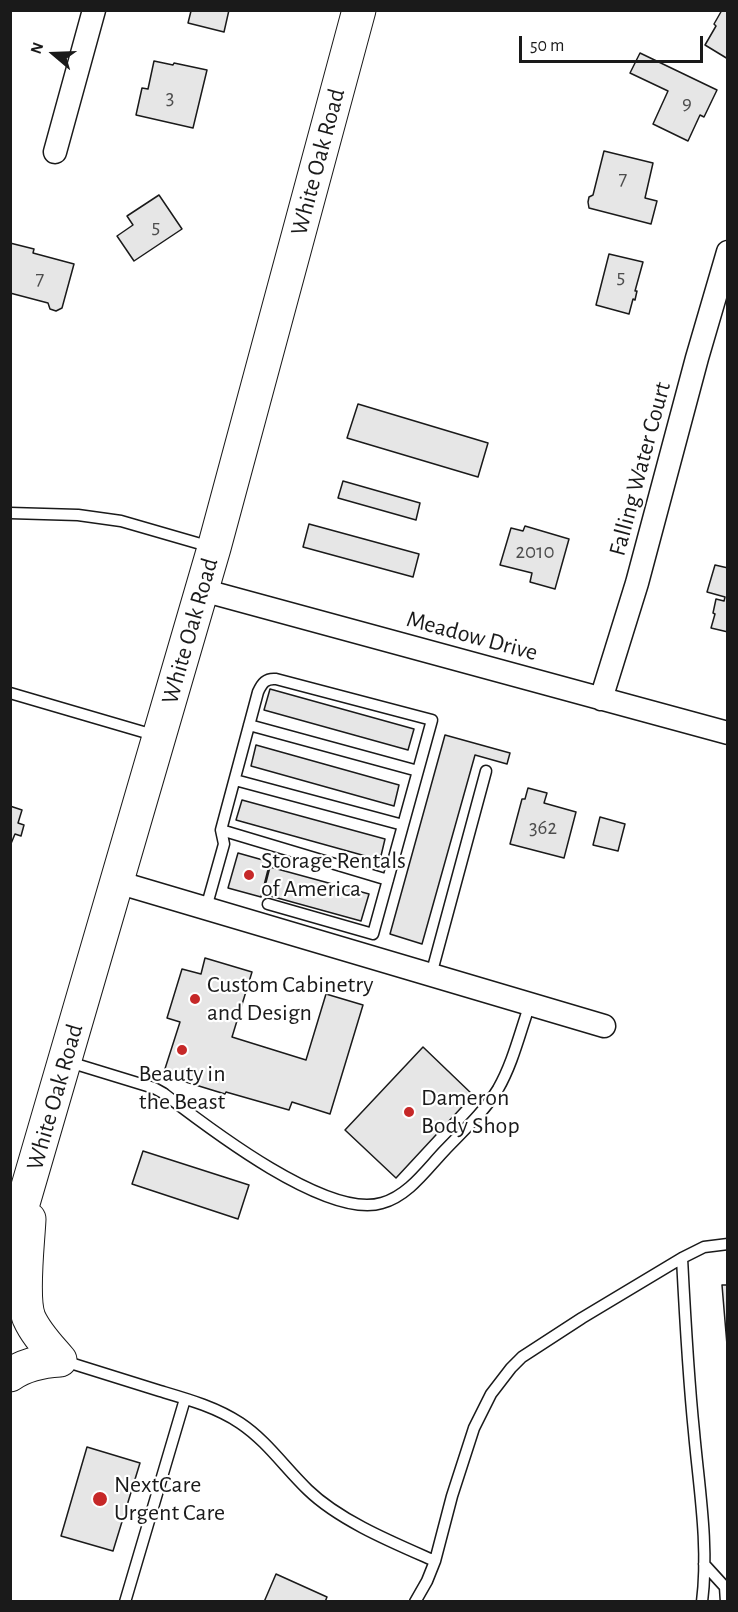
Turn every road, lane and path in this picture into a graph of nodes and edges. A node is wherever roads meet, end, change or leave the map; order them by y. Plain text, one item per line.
1 (94, 10) edge
2 (359, 10) edge
3 (55, 152) dead end
4 (728, 252) edge
5 (10, 513) edge
6 (214, 548) junction
7 (202, 590) junction
8 (10, 693) edge
9 (602, 699) junction
10 (249, 725) junction
11 (728, 733) edge
12 (160, 736) junction
13 (418, 771) junction
14 (486, 771) dead end
15 (235, 780) junction
16 (403, 825) junction
17 (221, 830) junction
18 (388, 880) junction
19 (117, 882) junction
20 (268, 904) dead end
21 (206, 908) junction
22 (431, 975) junction
23 (530, 1004) junction
24 (604, 1026) dead end
25 (65, 1060) junction
26 (30, 1180) junction
27 (728, 1244) edge
28 (10, 1248) edge
29 (682, 1258) junction
30 (60, 1360) junction
31 (10, 1376) edge
32 (185, 1399) junction
33 (435, 1562) junction
34 (704, 1564) junction
35 (125, 1602) edge
36 (415, 1602) edge
37 (702, 1602) edge
38 (726, 1602) edge

1 - 3 street
2 - 6 main road, White Oak Road
4 - 9 street, Falling Water Court
5 - 6 lane
6 - 7 main road, White Oak Road
7 - 9 street, Meadow Drive
7 - 12 main road, White Oak Road
8 - 12 lane
9 - 11 street, Meadow Drive
10 - 13 lane
10 - 13 lane
10 - 15 lane
12 - 19 main road, White Oak Road
13 - 16 lane
14 - 22 lane
15 - 16 lane
15 - 17 lane
16 - 18 lane
17 - 18 lane
17 - 21 lane
18 - 20 lane
19 - 21 street
19 - 25 main road, White Oak Road
21 - 22 street
22 - 23 street
23 - 24 street
23 - 25 lane
25 - 26 main road, White Oak Road
26 - 28 main road, White Oak Road
26 - 30 main road
27 - 29 lane
29 - 33 lane
29 - 34 lane
30 - 31 main road
30 - 32 lane
32 - 33 lane
32 - 35 lane
33 - 36 lane
34 - 37 lane
34 - 38 lane

